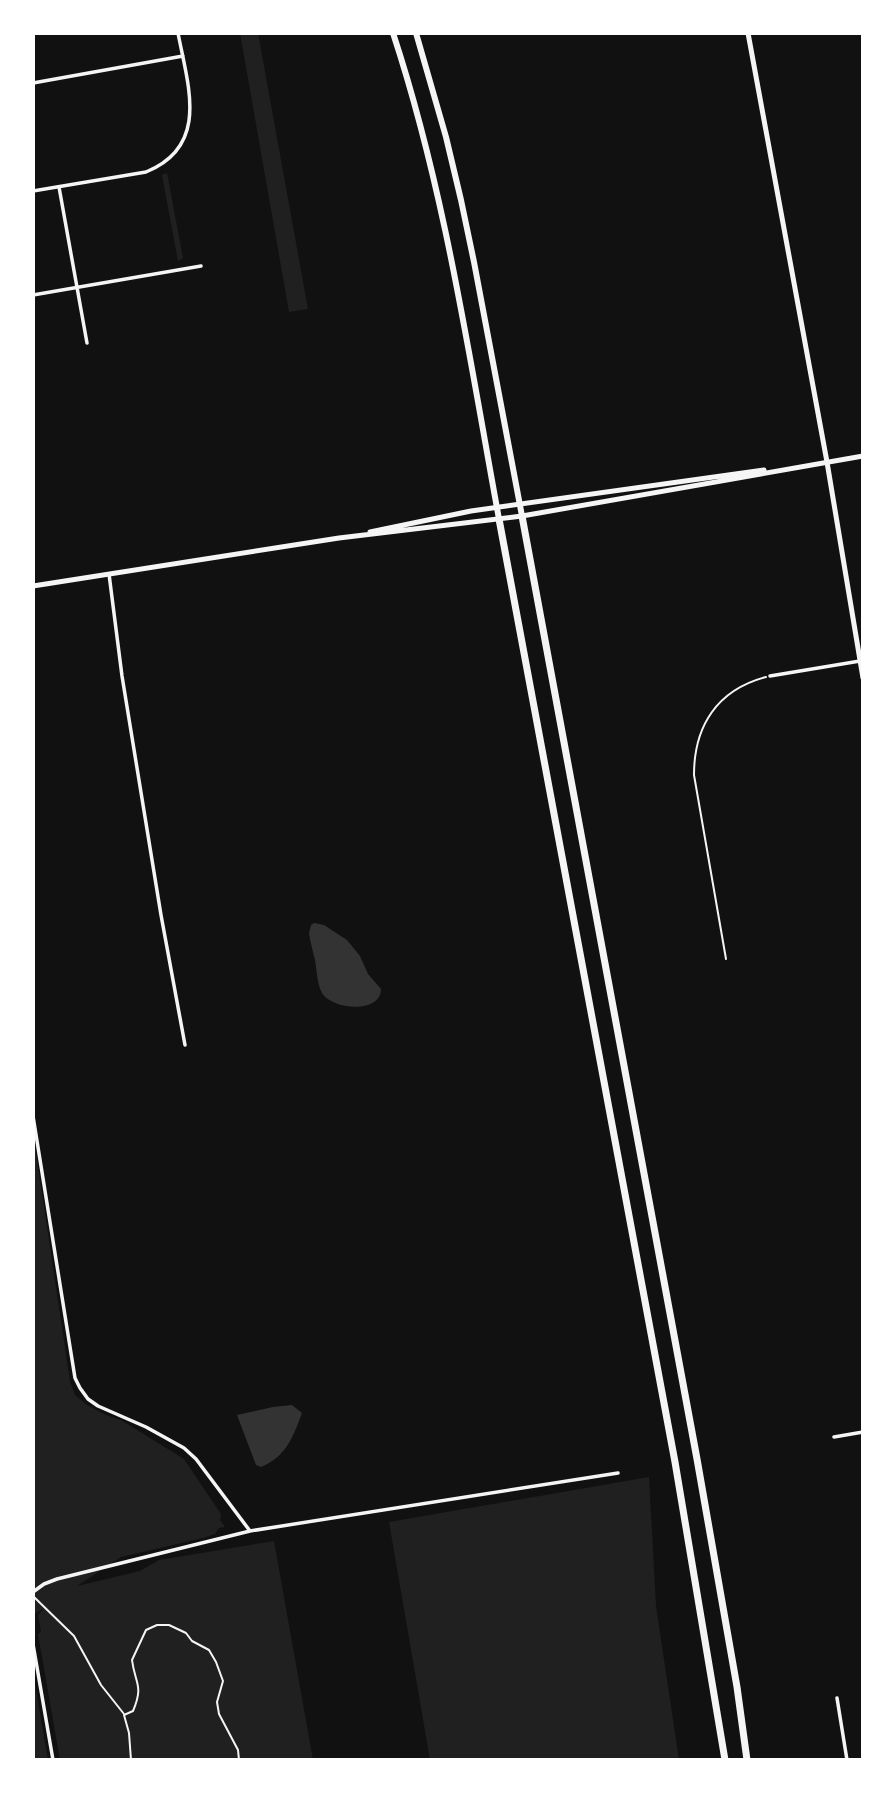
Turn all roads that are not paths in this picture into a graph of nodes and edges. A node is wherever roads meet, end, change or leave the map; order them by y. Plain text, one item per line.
1 (178, 33) edge
2 (393, 33) edge
3 (416, 33) edge
4 (748, 33) edge
5 (183, 56) junction
6 (33, 83) edge
7 (59, 187) junction
8 (33, 191) edge
9 (201, 266) dead end
10 (77, 287) junction
11 (33, 295) edge
12 (87, 343) dead end
13 (863, 456) edge
14 (827, 462) junction
15 (519, 504) junction
16 (497, 507) junction
17 (522, 516) junction
18 (499, 519) junction
19 (339, 538) junction
20 (109, 574) junction
21 (33, 586) edge
22 (860, 661) junction
23 (770, 676) road end
24 (863, 678) edge
25 (185, 1045) dead end
26 (33, 1116) edge
27 (863, 1432) edge
28 (834, 1437) dead end
29 (618, 1473) dead end
30 (250, 1531) junction
31 (33, 1594) edge
32 (33, 1644) edge
33 (837, 1698) dead end
34 (53, 1760) edge
35 (725, 1760) edge
36 (747, 1760) edge
37 (847, 1760) edge

1 - 5 street
2 - 16 highway
3 - 15 highway
4 - 14 main road
5 - 6 street
5 - 7 street
7 - 8 street
7 - 10 street
9 - 10 street
10 - 11 street
10 - 12 street
13 - 14 main road
14 - 15 main road
14 - 17 main road
14 - 22 main road
15 - 16 main road
15 - 17 highway
16 - 18 highway
16 - 19 main road
17 - 18 main road
17 - 36 highway
18 - 19 main road
18 - 35 highway
19 - 20 main road
20 - 21 main road
20 - 25 street
22 - 23 street
22 - 24 main road
26 - 30 street
27 - 28 street
29 - 30 street
30 - 31 street
32 - 34 street
33 - 37 street

